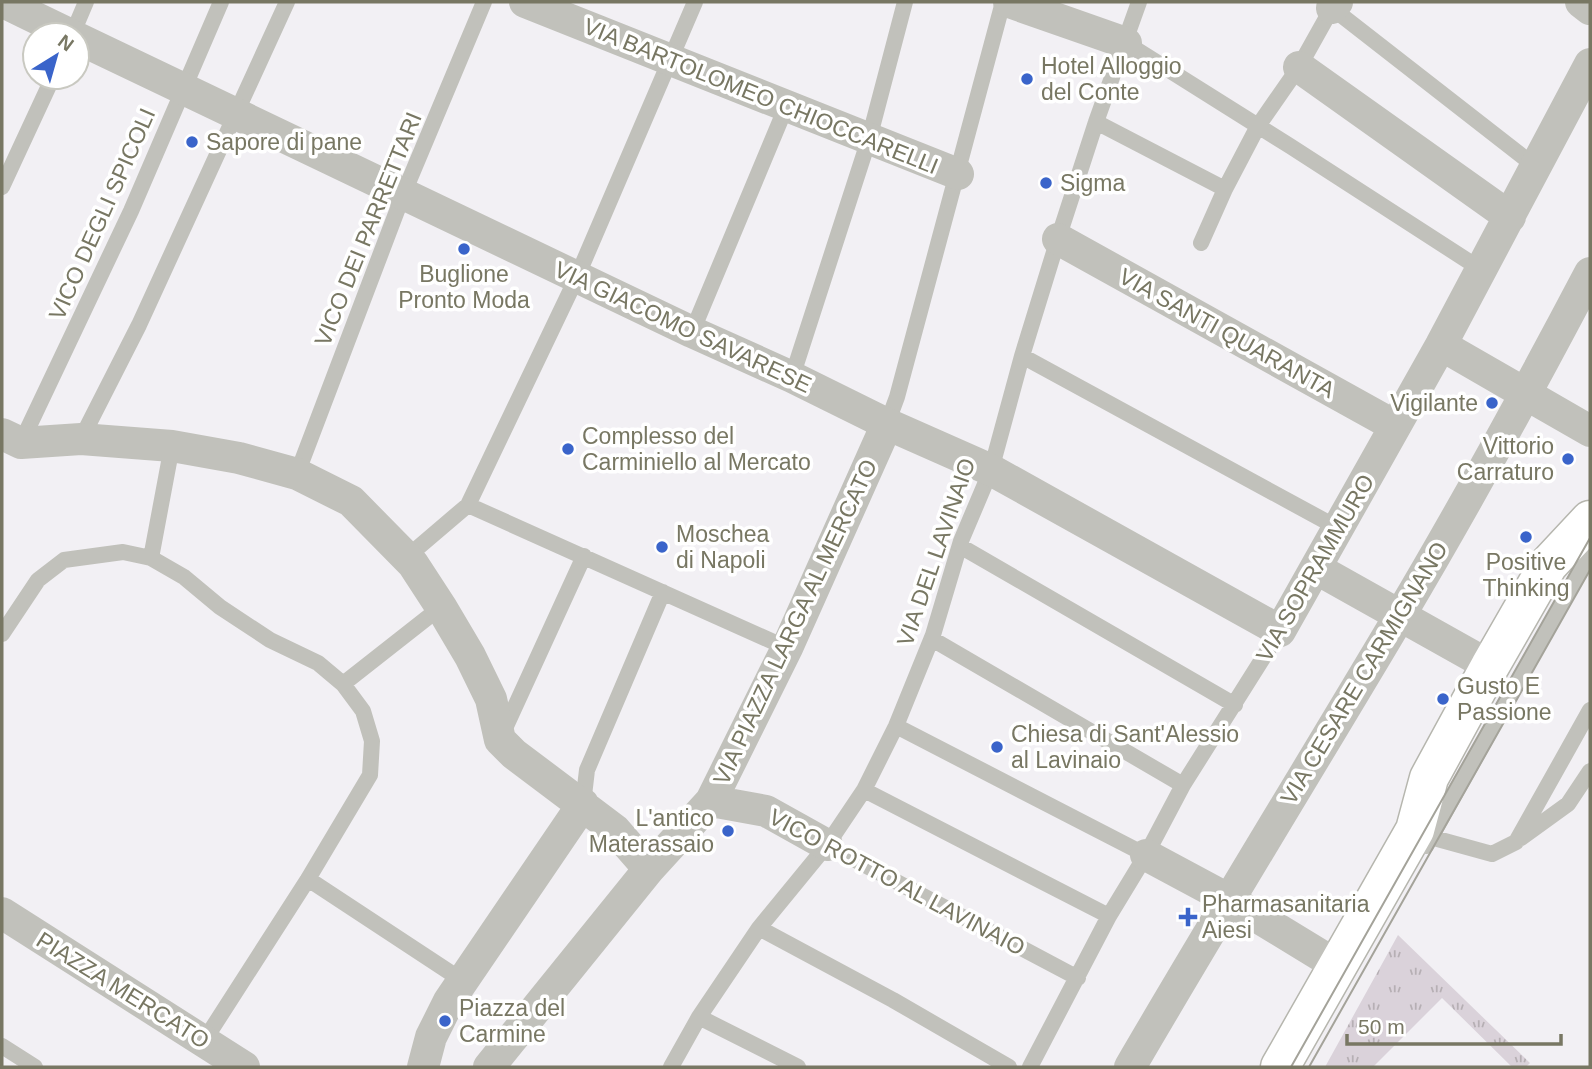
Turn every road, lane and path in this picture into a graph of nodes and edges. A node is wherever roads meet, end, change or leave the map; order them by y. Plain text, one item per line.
1 (3, 2) edge
2 (86, 2) edge
3 (221, 2) edge
4 (287, 2) edge
5 (484, 2) edge
6 (525, 2) edge
7 (695, 2) edge
8 (905, 2) edge
9 (1003, 2) edge
10 (1009, 2) edge
11 (1139, 2) edge
12 (1581, 2) edge
13 (1335, 5) edge
14 (1590, 9) edge
15 (42, 21) edge
16 (77, 21) edge
17 (1126, 43) junction
18 (91, 45) edge
19 (670, 59) junction
20 (1590, 64) edge
21 (1299, 67) junction
22 (184, 89) junction
23 (47, 91) edge
24 (786, 107) junction
25 (237, 114) junction
26 (1096, 122) junction
27 (1258, 126) junction
28 (869, 139) junction
29 (1536, 167) junction
30 (958, 174) junction
31 (2, 187) edge
32 (1225, 189) junction
33 (403, 195) junction
34 (1510, 218) junction
35 (1058, 239) junction
36 (1201, 243) dead end
37 (1482, 270) junction
38 (1590, 273) edge
39 (576, 277) junction
40 (692, 332) junction
41 (1441, 345) junction
42 (1022, 356) junction
43 (792, 377) junction
44 (1526, 394) junction
45 (887, 424) junction
46 (1395, 426) junction
47 (1590, 430) edge
48 (11, 438) edge
49 (81, 439) junction
50 (172, 446) junction
51 (991, 470) junction
52 (297, 474) junction
53 (468, 505) junction
54 (1590, 521) edge
55 (1338, 528) junction
56 (960, 547) junction
57 (1590, 553) edge
58 (584, 556) junction
59 (407, 557) junction
60 (151, 558) junction
61 (1317, 569) junction
62 (663, 592) junction
63 (441, 607) junction
64 (1400, 615) junction
65 (1280, 631) junction
66 (2, 634) edge
67 (932, 639) junction
68 (787, 648) junction
69 (1490, 666) junction
70 (343, 684) junction
71 (1235, 705) junction
72 (1590, 709) edge
73 (895, 726) junction
74 (500, 740) junction
75 (1590, 771) edge
76 (1183, 785) junction
77 (864, 790) junction
78 (711, 801) junction
79 (583, 804) junction
80 (1516, 842) junction
81 (1420, 843) junction
82 (827, 845) junction
83 (1146, 855) junction
84 (649, 869) junction
85 (308, 879) junction
86 (1228, 899) junction
87 (2, 913) edge
88 (1109, 916) junction
89 (759, 928) junction
90 (1338, 966) junction
91 (1078, 978) junction
92 (463, 981) junction
93 (699, 1017) junction
94 (204, 1041) junction
95 (2, 1046) edge
96 (35, 1067) edge
97 (244, 1067) edge
98 (423, 1067) edge
99 (489, 1067) edge
100 (671, 1067) edge
101 (798, 1067) edge
102 (1009, 1067) edge
103 (1030, 1067) edge
104 (1130, 1067) edge
105 (1280, 1067) edge

1 - 15 street
2 - 16 lane
3 - 22 lane, VICO DEGLI SPICOLI
4 - 25 lane
5 - 33 lane, VICO DEI PARRETTARI
6 - 19 street, VIA BARTOLOMEO CHIOCCARELLI
7 - 19 lane
8 - 28 lane
9 - 30 lane
10 - 17 street
11 - 17 lane, VIA DEL LAVINAIO
12 - 14 street
13 - 21 lane
13 - 29 lane
17 - 26 lane, VIA DEL LAVINAIO
17 - 27 lane
18 - 22 street, VIA GIACOMO SAVARESE
19 - 24 street, VIA BARTOLOMEO CHIOCCARELLI
19 - 39 lane
20 - 29 street, VIA SOPRAMMURO
21 - 27 lane
21 - 34 street
22 - 25 street, VIA GIACOMO SAVARESE
22 - 48 lane, VICO DEGLI SPICOLI
23 - 31 lane
24 - 28 street, VIA BARTOLOMEO CHIOCCARELLI
24 - 40 lane
25 - 33 street, VIA GIACOMO SAVARESE
25 - 49 lane
26 - 32 lane
26 - 35 lane, VIA DEL LAVINAIO
27 - 32 lane
27 - 37 lane
28 - 30 street, VIA BARTOLOMEO CHIOCCARELLI
28 - 43 lane
29 - 34 street, VIA SOPRAMMURO
30 - 45 lane
32 - 36 lane
33 - 39 street, VIA GIACOMO SAVARESE
33 - 52 lane, VICO DEI PARRETTARI
34 - 37 street, VIA SOPRAMMURO
35 - 42 lane, VIA DEL LAVINAIO
35 - 46 street, VIA SANTI QUARANTA
37 - 41 street, VIA SOPRAMMURO
38 - 44 street, VIA CESARE CARMIGNANO
39 - 40 street, VIA GIACOMO SAVARESE
39 - 53 lane
40 - 43 street, VIA GIACOMO SAVARESE
41 - 44 street
41 - 46 street, VIA SOPRAMMURO
42 - 51 lane, VIA DEL LAVINAIO
42 - 55 lane
43 - 45 street, VIA GIACOMO SAVARESE
44 - 47 street
44 - 64 street, VIA CESARE CARMIGNANO
45 - 51 street, VIA GIACOMO SAVARESE
45 - 68 street, VIA PIAZZA LARGA AL MERCATO
46 - 55 street, VIA SOPRAMMURO
48 - 49 street
49 - 50 street
50 - 52 street
50 - 60 lane
51 - 56 lane, VIA DEL LAVINAIO
51 - 65 street, VIA GIACOMO SAVARESE
52 - 59 street
53 - 58 lane
53 - 59 lane
54 - 69 main road
55 - 61 street, VIA SOPRAMMURO
56 - 67 lane, VIA DEL LAVINAIO
56 - 71 lane
57 - 81 lane
58 - 62 lane
58 - 74 lane
59 - 63 street
60 - 66 lane
60 - 70 lane
61 - 64 street
61 - 65 street, VIA SOPRAMMURO
62 - 68 lane
62 - 79 lane
63 - 70 lane
63 - 74 street
64 - 69 street
64 - 86 street, VIA CESARE CARMIGNANO
65 - 71 lane, VIA SOPRAMMURO
67 - 73 lane, VIA DEL LAVINAIO
67 - 76 lane
68 - 78 street, VIA PIAZZA LARGA AL MERCATO
69 - 81 main road
70 - 85 lane
71 - 76 lane, VIA SOPRAMMURO
72 - 80 lane
73 - 77 lane, VIA DEL LAVINAIO
73 - 83 lane
74 - 79 street
75 - 80 lane
76 - 83 lane, VIA SOPRAMMURO
77 - 82 lane, VIA DEL LAVINAIO
77 - 88 lane
78 - 82 street, VICO ROTTO AL LAVINAIO
78 - 84 street, VIA PIAZZA LARGA AL MERCATO
79 - 84 street
79 - 92 street
80 - 81 lane
81 - 90 main road
82 - 89 lane, VIA DEL LAVINAIO
82 - 91 lane, VICO ROTTO AL LAVINAIO
83 - 86 street
83 - 88 lane, VIA SOPRAMMURO
84 - 99 street, VIA PIAZZA LARGA AL MERCATO
85 - 92 lane
85 - 94 lane
86 - 90 street
86 - 104 street, VIA CESARE CARMIGNANO
87 - 94 street, PIAZZA MERCATO
88 - 91 lane, VIA SOPRAMMURO
89 - 93 lane, VIA DEL LAVINAIO
89 - 102 lane
90 - 105 main road
91 - 103 lane, VIA SOPRAMMURO
92 - 98 street
93 - 100 lane, VIA DEL LAVINAIO
93 - 101 lane
94 - 97 street, PIAZZA MERCATO
95 - 96 lane

